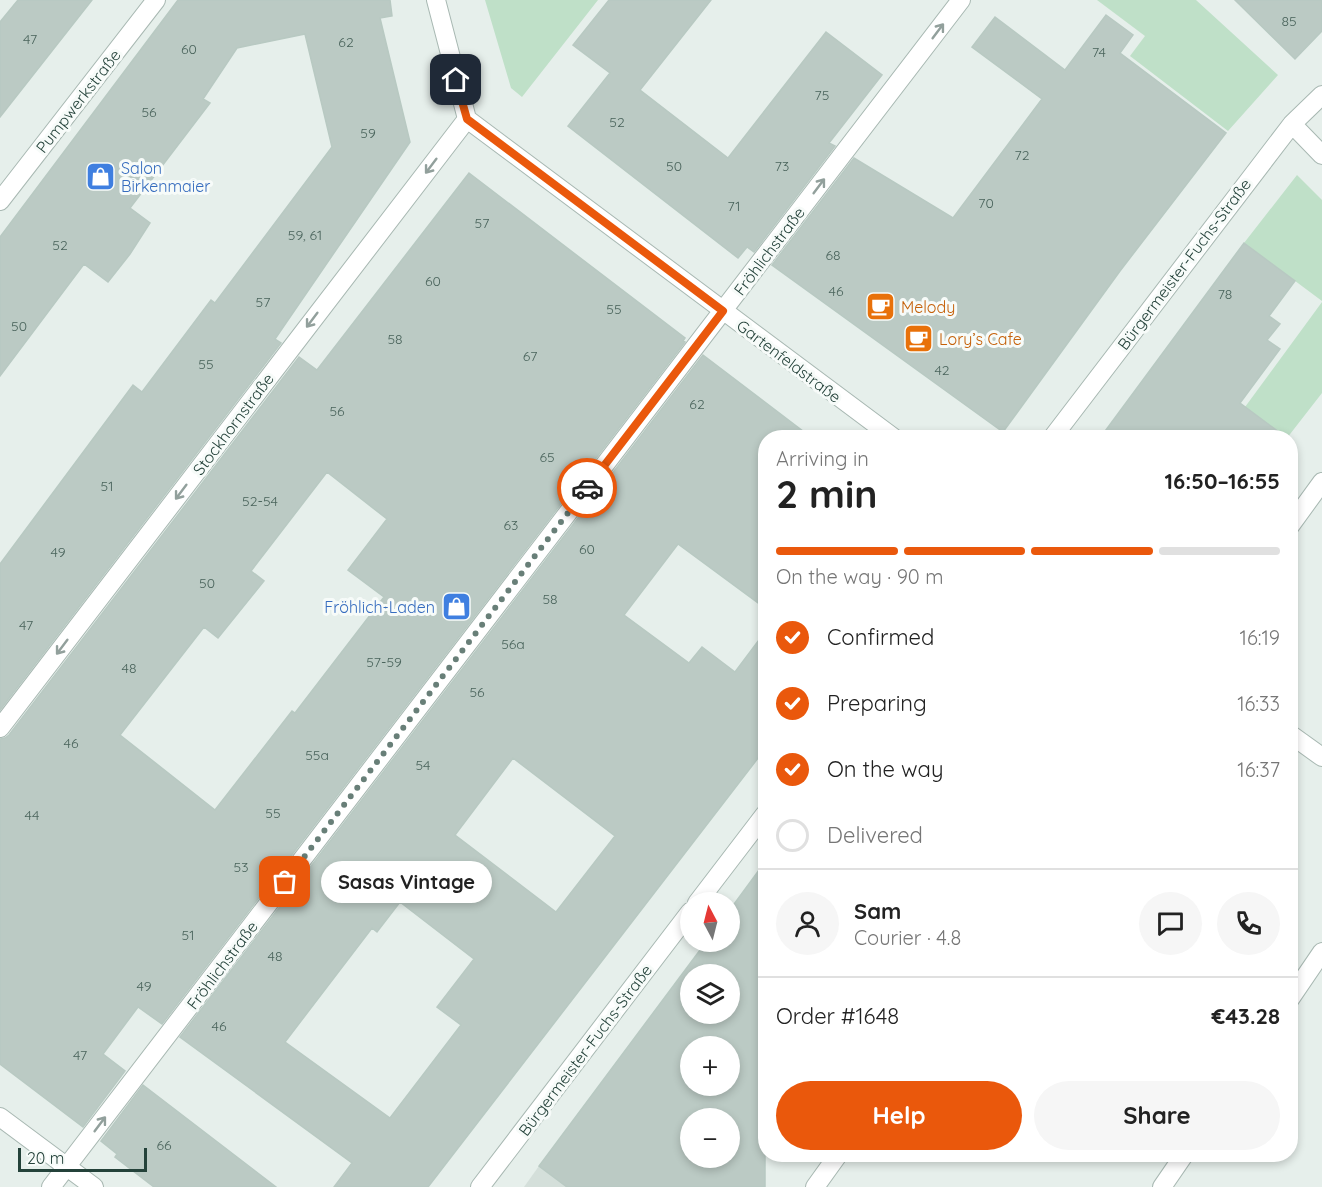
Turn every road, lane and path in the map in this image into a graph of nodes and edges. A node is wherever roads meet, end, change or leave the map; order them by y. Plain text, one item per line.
1 (156, 0) edge
2 (436, 0) edge
3 (961, 0) edge
4 (1322, 95) edge
5 (467, 119) junction
6 (1292, 124) junction
7 (1322, 155) edge
8 (0, 201) edge
9 (723, 311) junction
10 (883, 430) edge
11 (1058, 430) edge
12 (1322, 482) edge
13 (1298, 515) edge
14 (0, 728) edge
15 (1298, 740) edge
16 (1322, 757) edge
17 (758, 823) edge
18 (705, 892) edge
19 (680, 925) edge
20 (1322, 952) edge
21 (1298, 987) edge
22 (0, 1117) edge
23 (833, 1162) edge
24 (1179, 1162) edge
25 (67, 1167) junction
26 (51, 1187) edge
27 (93, 1187) edge
28 (480, 1187) edge
29 (815, 1187) edge
30 (1162, 1187) edge

1 - 8 street, Pumpwerkstraße
2 - 5 street
9 -> 3 street, Fröhlichstraße
4 - 6 street, Bürgermeister-Fuchs-Straße
5 - 9 street, Gartenfeldstraße
5 -> 14 street, Stockhornstraße
6 - 7 street
6 - 11 street, Bürgermeister-Fuchs-Straße
9 - 10 street, Gartenfeldstraße
25 -> 9 street, Fröhlichstraße
12 - 13 street
15 - 16 street
17 - 18 street
19 - 28 street, Bürgermeister-Fuchs-Straße
20 - 21 street
22 - 25 street
23 - 29 street
24 - 30 street
25 - 26 street, Fröhlichstraße
25 - 27 street

